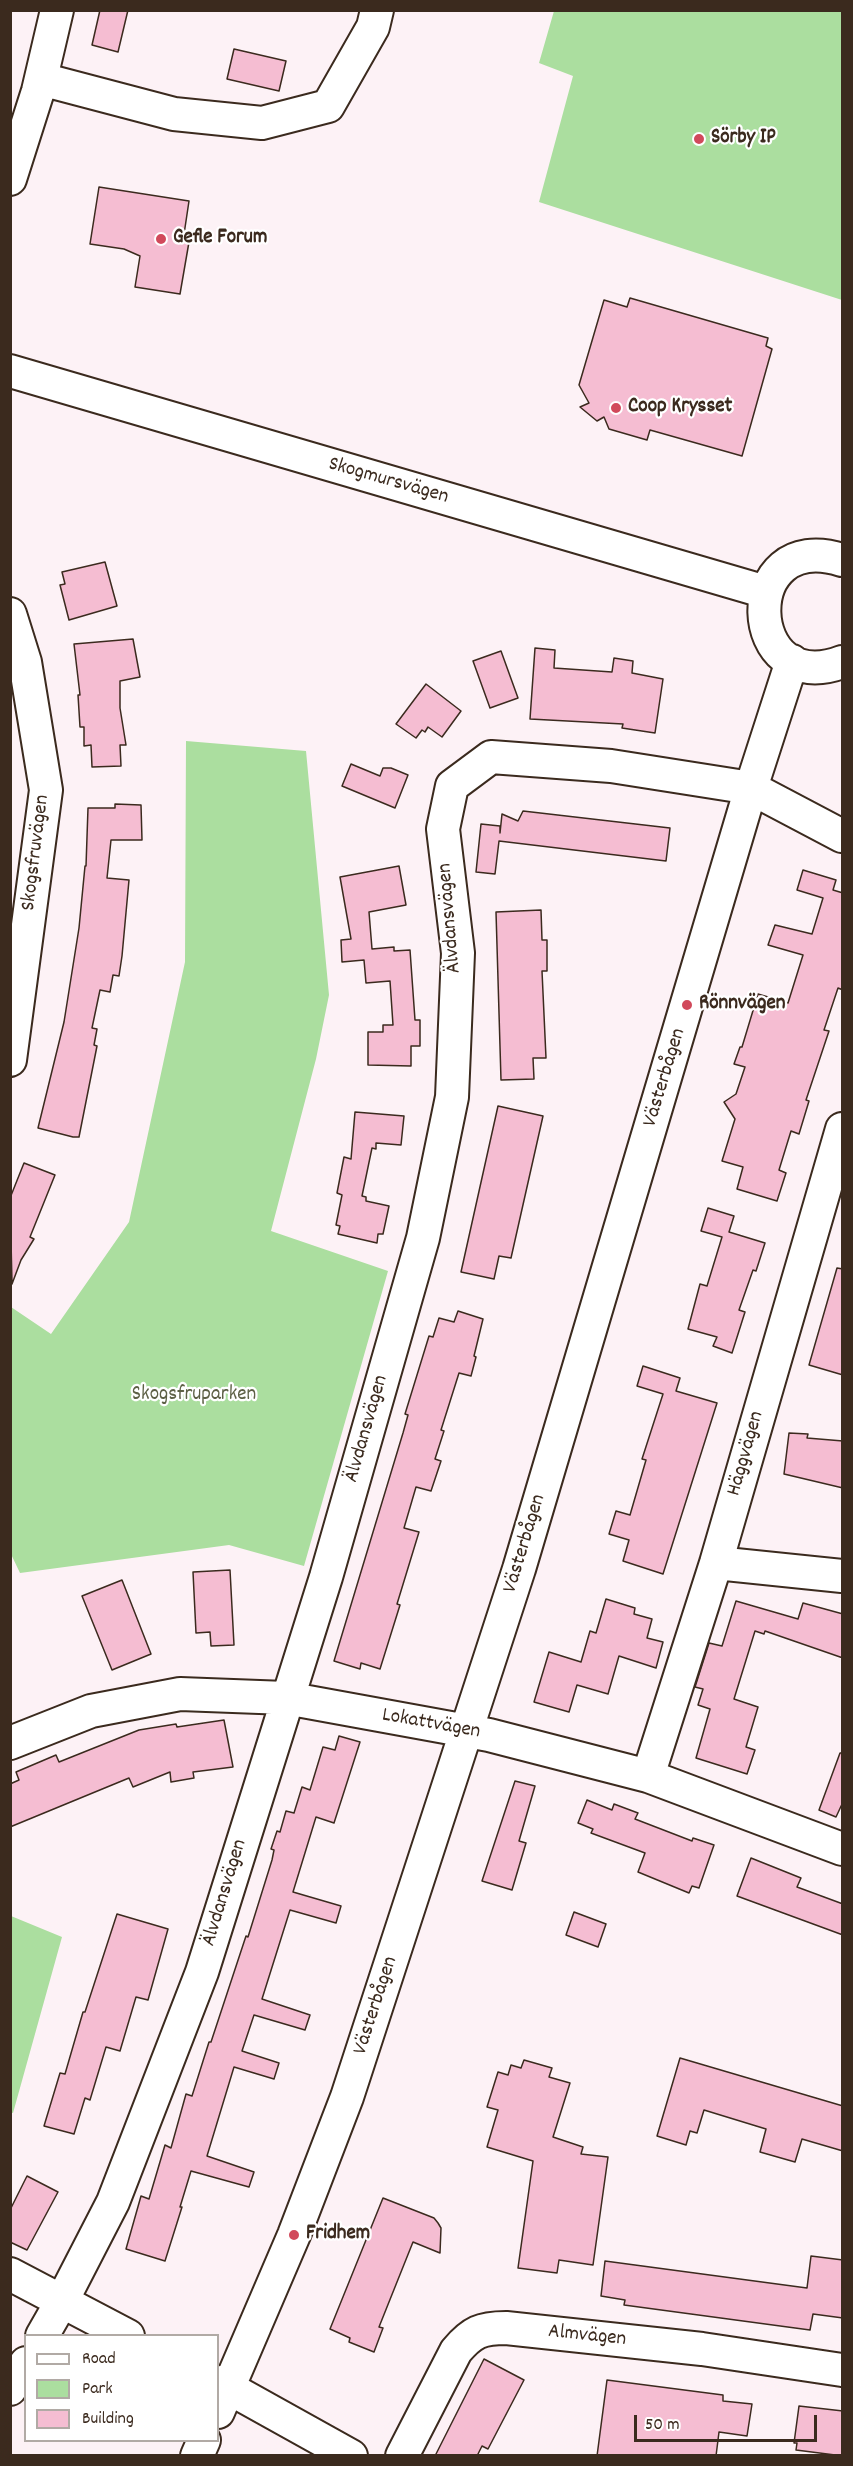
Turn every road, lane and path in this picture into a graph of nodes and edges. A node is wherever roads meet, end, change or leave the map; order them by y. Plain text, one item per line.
1 (57, 10) edge
2 (376, 10) edge
3 (42, 79) junction
4 (10, 179) edge
5 (10, 371) edge
6 (843, 560) edge
7 (766, 592) junction
8 (10, 614) edge
9 (792, 661) junction
10 (843, 662) edge
11 (18, 666) edge
12 (751, 788) junction
13 (843, 836) edge
14 (10, 1060) edge
15 (843, 1129) edge
16 (716, 1563) junction
17 (843, 1576) edge
18 (286, 1698) junction
19 (465, 1730) junction
20 (10, 1743) edge
21 (648, 1776) junction
22 (843, 1849) edge
23 (10, 2274) edge
24 (62, 2301) junction
25 (43, 2334) edge
26 (124, 2334) edge
27 (24, 2366) edge
28 (843, 2370) edge
29 (10, 2389) edge
30 (221, 2394) edge
31 (203, 2442) edge
32 (197, 2456) edge
33 (351, 2456) edge
34 (402, 2456) edge

1 - 3 street
2 - 3 street
3 - 4 street
5 - 7 street, Skogmursvägen
6 - 7 street
7 - 9 street
8 - 11 street, Skogsfruvägen
9 - 10 street
9 - 12 street, Västerbågen
11 - 14 street, Skogsfruvägen
12 - 13 street
12 - 18 street, Älvdansvägen
12 - 19 street, Västerbågen
15 - 16 street, Häggvägen
16 - 17 street
16 - 21 street, Häggvägen
18 - 19 street, Lokattvägen
18 - 20 street, Lokattvägen
18 - 24 street, Älvdansvägen
19 - 21 street, Lokattvägen
19 - 30 street, Västerbågen
21 - 22 street, Lokattvägen
23 - 24 street
24 - 25 street, Älvdansvägen
24 - 26 street
27 - 29 street
28 - 34 street, Almvägen
30 - 33 street
31 - 32 street

